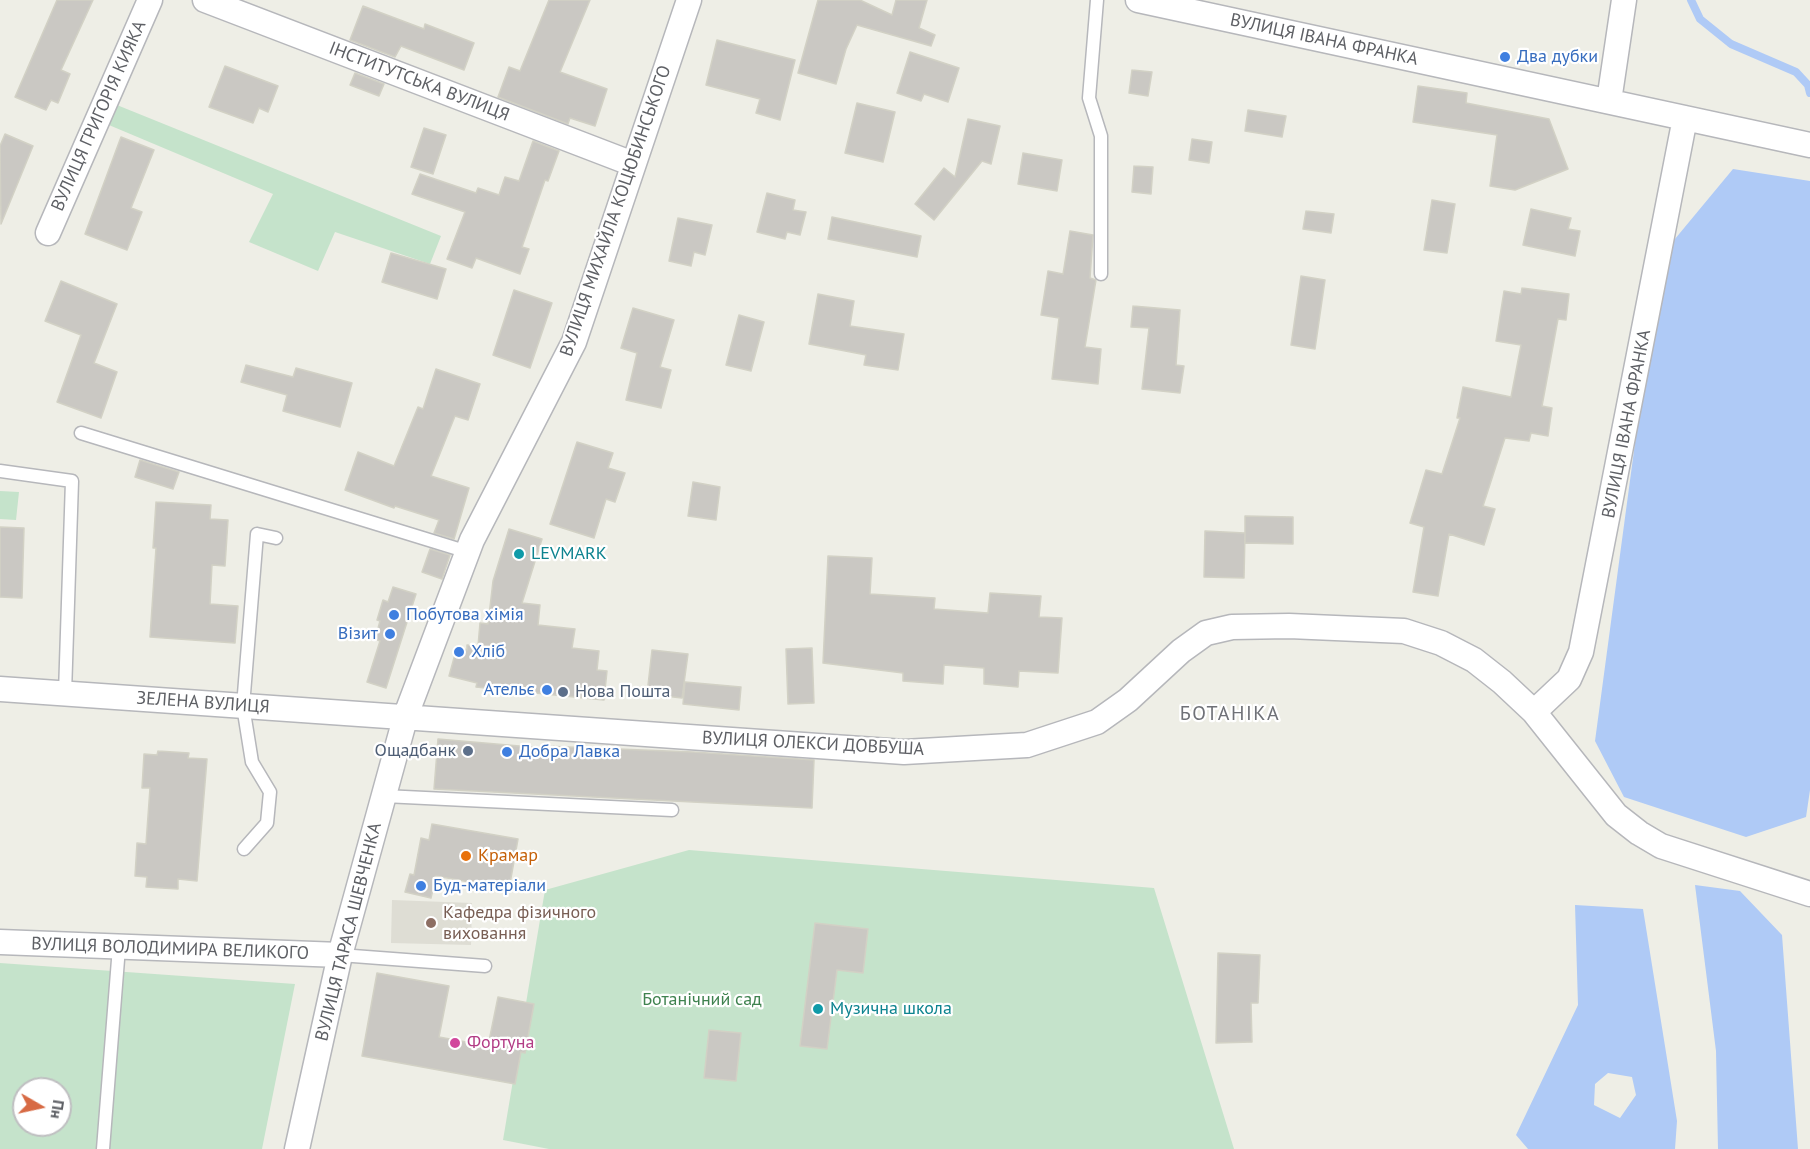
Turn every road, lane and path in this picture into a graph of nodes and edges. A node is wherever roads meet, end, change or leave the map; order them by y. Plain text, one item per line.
1 (150, 0) edge
2 (205, 0) edge
3 (689, 0) edge
4 (1097, 0) edge
5 (1138, 0) edge
6 (1624, 0) edge
7 (1609, 101) junction
8 (1685, 118) junction
9 (1810, 145) edge
10 (633, 164) junction
11 (48, 233) dead end
12 (1101, 274) dead end
13 (81, 433) dead end
14 (0, 471) edge
15 (276, 538) dead end
16 (468, 552) junction
17 (0, 689) edge
18 (65, 693) junction
19 (243, 706) junction
20 (1534, 712) junction
21 (406, 716) junction
22 (384, 796) junction
23 (672, 810) dead end
24 (244, 849) dead end
25 (1810, 894) edge
26 (0, 942) edge
27 (119, 947) junction
28 (340, 955) junction
29 (485, 966) dead end
30 (103, 1149) edge
31 (297, 1149) edge

1 - 11 street, ВУЛИЦЯ ГРИГОРІЯ КИЯКА
2 - 10 street, ІНСТИТУТСЬКА ВУЛИЦЯ
3 - 10 street, ВУЛИЦЯ МИХАЙЛА КОЦЮБИНСЬКОГО
4 - 12 lane
5 - 7 street, ВУЛИЦЯ ІВАНА ФРАНКА
6 - 7 street
7 - 8 street, ВУЛИЦЯ ІВАНА ФРАНКА
8 - 9 street, ВУЛИЦЯ ІВАНА ФРАНКА
8 - 20 street, ВУЛИЦЯ ІВАНА ФРАНКА
10 - 16 street, ВУЛИЦЯ МИХАЙЛА КОЦЮБИНСЬКОГО
13 - 16 lane
14 - 18 lane
15 - 19 lane
16 - 21 street, ВУЛИЦЯ МИХАЙЛА КОЦЮБИНСЬКОГО
17 - 18 street, ЗЕЛЕНА ВУЛИЦЯ
18 - 19 street, ЗЕЛЕНА ВУЛИЦЯ
19 - 21 street, ЗЕЛЕНА ВУЛИЦЯ
19 - 24 lane
20 - 21 street, ВУЛИЦЯ ОЛЕКСИ ДОВБУША
20 - 25 street, ВУЛИЦЯ ОЛЕКСИ ДОВБУША
21 - 22 street, ВУЛИЦЯ ТАРАСА ШЕВЧЕНКА
22 - 23 lane
22 - 28 street, ВУЛИЦЯ ТАРАСА ШЕВЧЕНКА
26 - 27 street, ВУЛИЦЯ ВОЛОДИМИРА ВЕЛИКОГО
27 - 28 street, ВУЛИЦЯ ВОЛОДИМИРА ВЕЛИКОГО
27 - 30 lane
28 - 29 lane
28 - 31 street, ВУЛИЦЯ ТАРАСА ШЕВЧЕНКА

